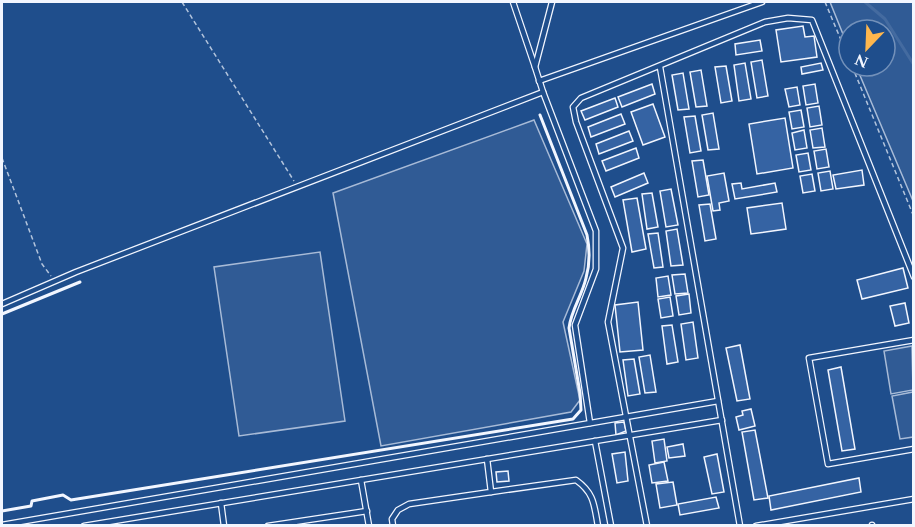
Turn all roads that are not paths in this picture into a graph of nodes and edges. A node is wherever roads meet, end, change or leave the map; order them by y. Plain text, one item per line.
1 (513, 2) edge
2 (552, 2) edge
3 (762, 2) edge
4 (535, 67) junction
5 (660, 67) junction
6 (539, 81) junction
7 (543, 92) junction
8 (914, 277) edge
9 (2, 304) edge
10 (914, 340) edge
11 (718, 401) junction
12 (627, 417) junction
13 (722, 420) junction
14 (590, 423) junction
15 (630, 435) junction
16 (595, 441) junction
17 (914, 449) edge
18 (487, 459) junction
19 (361, 480) junction
20 (491, 492) junction
21 (914, 499) edge
22 (221, 503) junction
23 (367, 511) junction
24 (2, 525) edge
25 (84, 525) edge
26 (224, 525) edge
27 (268, 525) edge
28 (369, 525) edge
29 (393, 525) edge
30 (598, 525) edge
31 (611, 525) edge
32 (646, 525) edge
33 (740, 525) edge
34 (756, 525) edge

1 - 4 lane
2 - 4 lane
3 - 6 lane
4 - 6 lane
5 - 8 lane
5 - 11 lane
5 - 12 lane
6 - 7 lane
7 - 9 lane
7 - 14 lane
10 - 17 lane
11 - 12 lane
11 - 13 lane
12 - 14 lane
12 - 15 lane
13 - 15 lane
13 - 33 lane
14 - 24 lane
15 - 16 lane
15 - 32 lane
16 - 18 lane
16 - 31 lane
18 - 19 lane
18 - 20 lane
19 - 22 lane
19 - 23 lane
20 - 29 lane
20 - 30 lane
21 - 34 lane
22 - 25 lane
22 - 26 lane
23 - 27 lane
23 - 28 lane

